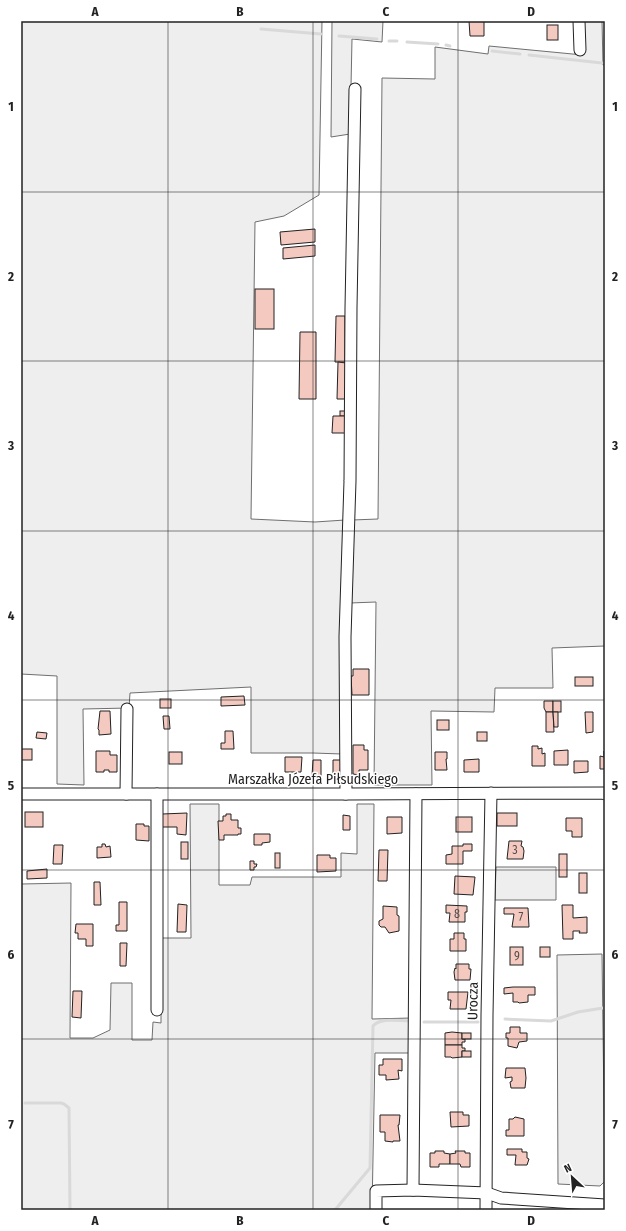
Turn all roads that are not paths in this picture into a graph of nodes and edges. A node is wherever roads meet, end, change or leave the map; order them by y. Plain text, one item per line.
1 (579, 21) edge
2 (580, 50) dead end
3 (355, 89) dead end
4 (127, 709) dead end
5 (491, 793) junction
6 (21, 794) edge
7 (126, 794) junction
8 (157, 794) junction
9 (346, 794) junction
10 (416, 794) junction
11 (605, 794) edge
12 (157, 1010) dead end
13 (414, 1190) junction
14 (487, 1193) junction
15 (605, 1205) edge
16 (376, 1210) edge
17 (486, 1210) edge

1 - 2 street
3 - 9 street
4 - 7 street
5 - 10 street, Marszałka Józefa Piłsudskiego
5 - 11 street, Marszałka Józefa Piłsudskiego
5 - 14 street, Urocza
6 - 7 street, Marszałka Józefa Piłsudskiego
7 - 8 street, Marszałka Józefa Piłsudskiego
8 - 9 street, Marszałka Józefa Piłsudskiego
8 - 12 street
9 - 10 street, Marszałka Józefa Piłsudskiego
10 - 13 street
13 - 14 street
13 - 16 street
14 - 15 street
14 - 17 street, Urocza

